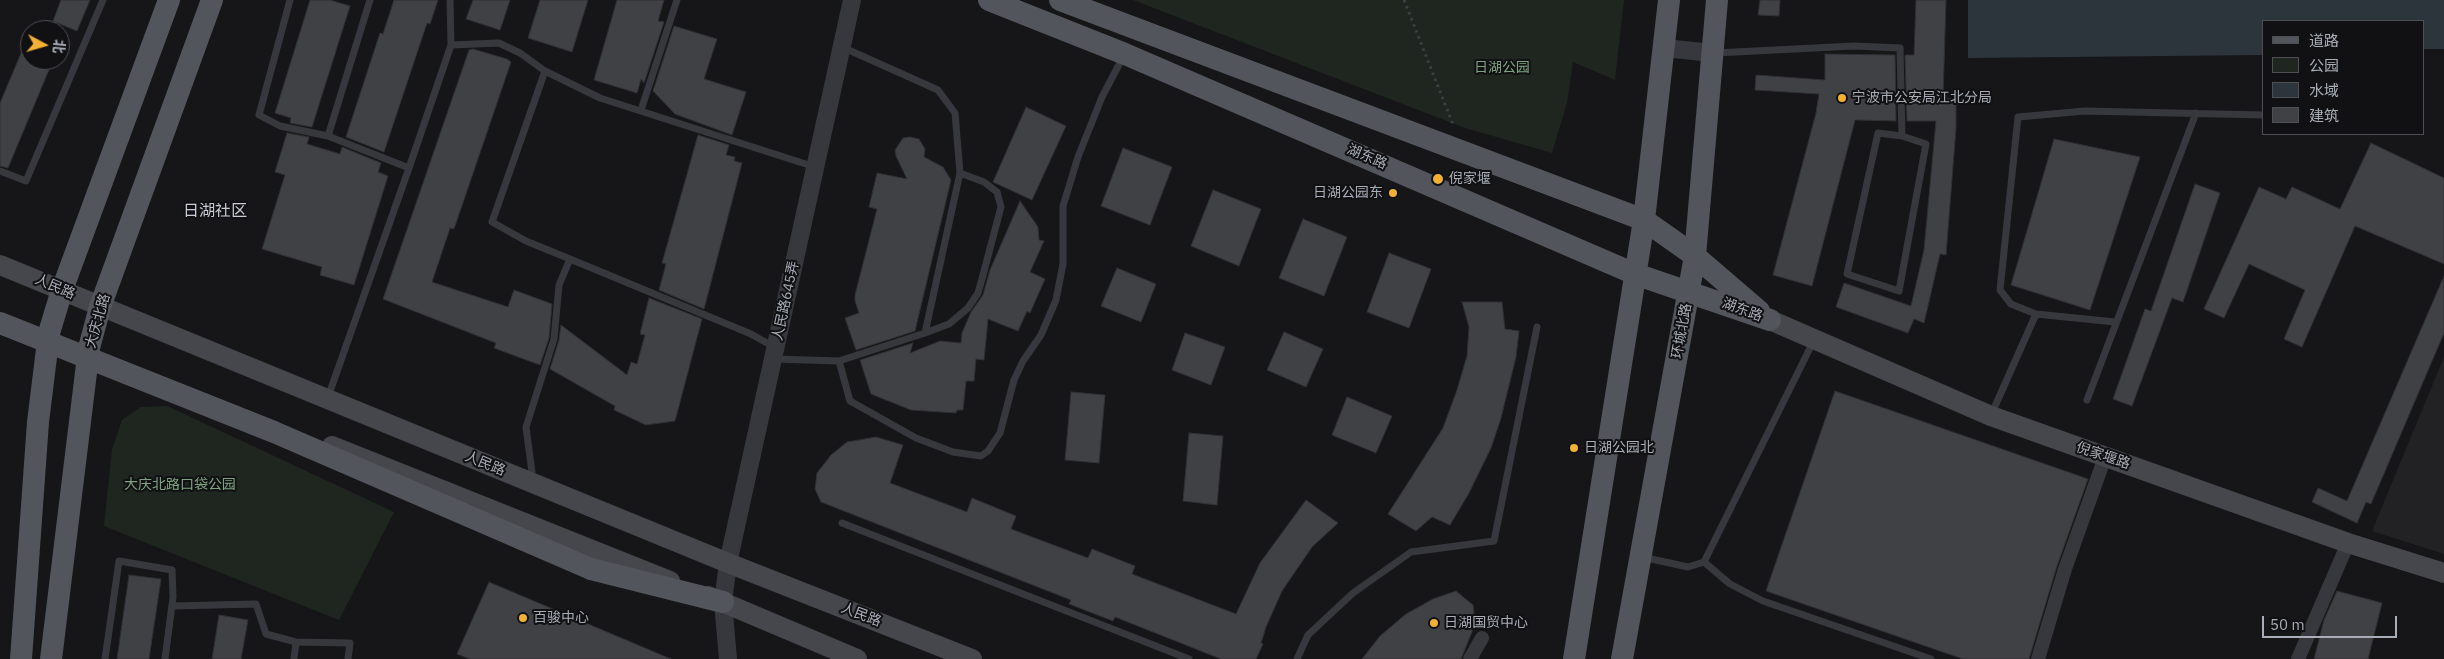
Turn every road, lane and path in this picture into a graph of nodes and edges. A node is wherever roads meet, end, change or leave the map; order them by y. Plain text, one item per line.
1 (103, 0) edge
2 (169, 0) edge
3 (212, 0) edge
4 (290, 0) edge
5 (370, 0) edge
6 (450, 0) edge
7 (677, 0) edge
8 (852, 0) edge
9 (989, 0) edge
10 (1060, 0) edge
11 (1404, 0) edge
12 (1669, 0) edge
13 (1717, 0) edge
14 (451, 44) junction
15 (842, 47) junction
16 (1664, 48) junction
17 (1713, 53) junction
18 (1125, 54) junction
19 (545, 71) junction
20 (641, 110) junction
21 (2196, 113) junction
22 (2262, 115) edge
23 (328, 136) junction
24 (1902, 136) junction
25 (1463, 152) junction
26 (815, 167) junction
27 (409, 168) junction
28 (0, 171) edge
29 (960, 173) junction
30 (1644, 220) junction
31 (1695, 256) junction
32 (570, 259) junction
33 (0, 265) edge
34 (1635, 274) junction
35 (62, 290) junction
36 (1689, 291) junction
37 (100, 307) junction
38 (2036, 314) junction
39 (0, 315) edge
40 (1770, 320) junction
41 (2115, 322) junction
42 (0, 324) edge
43 (1537, 328) dead end
44 (926, 333) junction
45 (49, 334) junction
46 (1814, 339) junction
47 (89, 348) junction
48 (774, 353) junction
49 (839, 361) junction
50 (327, 399) junction
51 (2087, 400) dead end
52 (1990, 416) junction
53 (2106, 457) junction
54 (534, 484) junction
55 (842, 522) dead end
56 (2348, 543) junction
57 (1641, 556) junction
58 (1704, 562) junction
59 (728, 563) junction
60 (2444, 573) edge
61 (723, 602) junction
62 (172, 606) junction
63 (1482, 638) dead end
64 (296, 642) junction
65 (21, 659) edge
66 (51, 659) edge
67 (105, 659) edge
68 (165, 659) edge
69 (294, 659) edge
70 (348, 659) edge
71 (728, 659) edge
72 (857, 659) edge
73 (972, 659) edge
74 (1189, 659) edge
75 (1297, 659) edge
76 (1470, 659) edge
77 (1574, 659) edge
78 (1622, 659) edge
79 (1932, 659) edge
80 (2038, 659) edge
81 (2298, 659) edge

1 - 28 lane
2 - 35 main road
3 - 37 main road, 大庆北路
4 - 23 lane
5 - 23 lane
6 - 14 lane
7 - 20 lane
8 - 15 street, 人民路645弄
9 - 18 main road, 湖东路
10 - 25 main road, 湖东路
11 - 25 path
12 - 16 main road
13 - 17 main road, 环城北路
14 - 19 lane
14 - 27 lane
15 - 26 street, 人民路645弄
15 - 29 lane
16 - 17 street
16 - 30 main road
17 - 24 lane
17 - 31 main road, 环城北路
18 - 34 main road, 湖东路
18 - 49 lane
19 - 20 lane
19 - 32 lane
20 - 26 lane
21 - 22 lane
21 - 38 lane
21 - 41 lane
23 - 27 lane
24 - 24 lane
25 - 30 main road, 湖东路
26 - 48 street, 人民路645弄
27 - 50 lane
29 - 44 lane
29 - 44 lane
30 - 31 main road, 湖东路
30 - 34 main road
31 - 36 main road, 环城北路
31 - 40 main road, 湖东路
32 - 48 lane
32 - 54 lane
33 - 35 main road, 人民路
34 - 36 main road, 湖东路
34 - 77 main road
35 - 37 main road, 人民路
35 - 45 main road
36 - 40 main road, 湖东路
36 - 57 main road, 环城北路
37 - 47 main road, 大庆北路
37 - 50 main road, 人民路
38 - 41 lane
38 - 52 lane
39 - 45 main road
40 - 46 main road, 倪家堰路
41 - 51 lane
42 - 61 main road, bridge
43 - 75 lane
44 - 49 lane
45 - 47 main road
45 - 65 main road
46 - 52 main road, 倪家堰路
46 - 58 lane
47 - 61 main road
47 - 66 main road, 大庆北路
48 - 49 lane
48 - 59 street, 人民路645弄
50 - 54 main road, 人民路
52 - 53 main road, 倪家堰路
53 - 56 main road, 倪家堰路
53 - 80 street
54 - 59 main road, 人民路
55 - 74 lane
56 - 60 main road, 倪家堰路
56 - 81 street
57 - 58 lane
57 - 78 main road, 环城北路
58 - 79 lane
59 - 61 street, 人民路645弄
59 - 73 main road, 人民路
61 - 71 street, 人民路645弄
61 - 72 main road
62 - 64 lane
62 - 67 lane
62 - 68 lane
63 - 76 street
64 - 69 lane
64 - 70 lane

